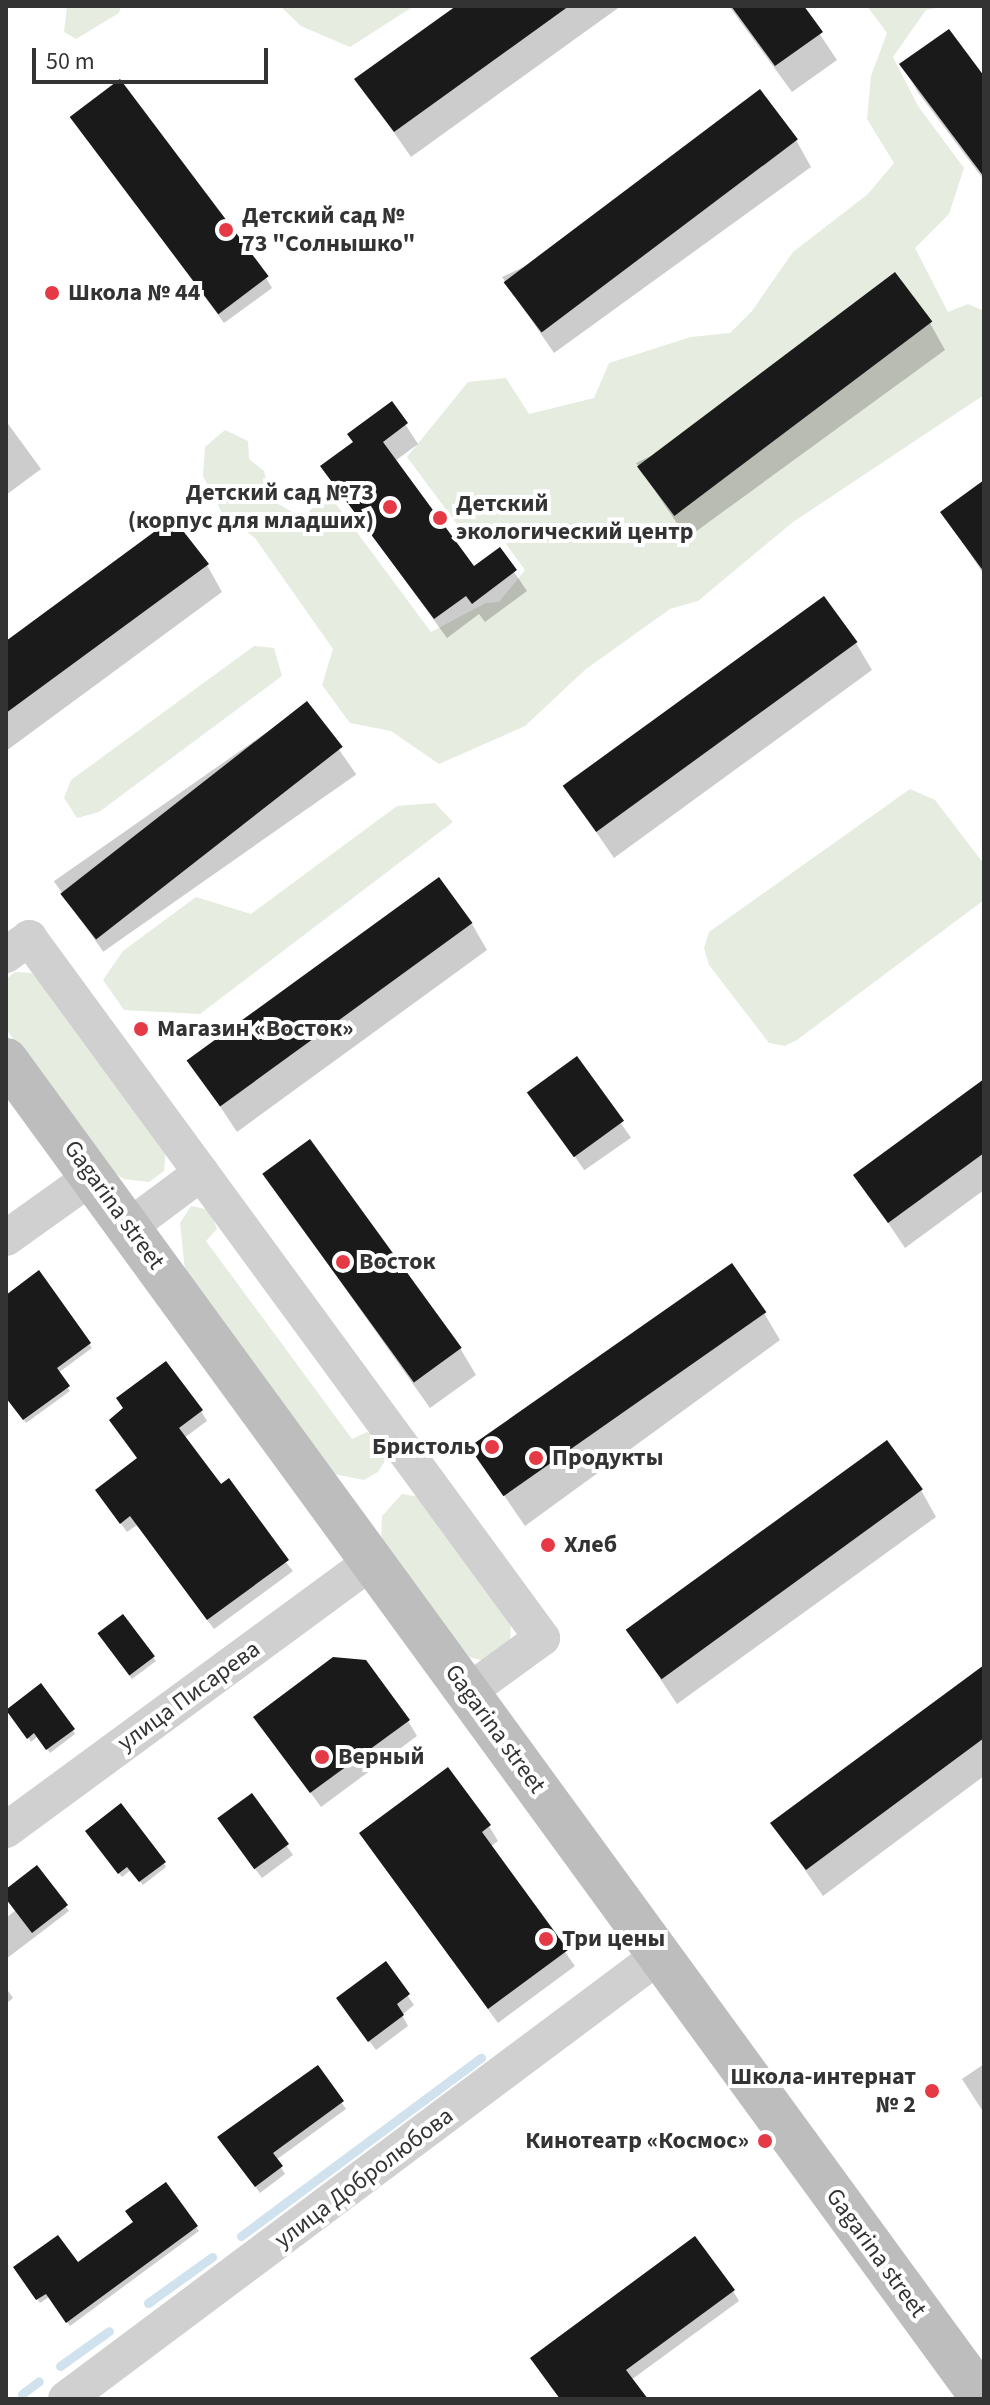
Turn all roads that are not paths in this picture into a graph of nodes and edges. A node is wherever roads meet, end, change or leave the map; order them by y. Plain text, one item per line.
1 (6, 955) edge
2 (6, 1060) edge
3 (201, 1173) junction
4 (93, 1176) junction
5 (130, 1226) junction
6 (6, 1238) edge
7 (372, 1561) junction
8 (468, 1692) junction
9 (6, 1830) edge
10 (660, 1955) junction
11 (66, 2399) edge
12 (983, 2399) edge

1 - 3 street
2 - 4 main road, Gagarina street
3 - 5 street
3 - 8 street
4 - 5 main road, Gagarina street
4 - 6 street
5 - 7 main road, Gagarina street
7 - 8 main road, Gagarina street
7 - 9 street, улица Писарева
8 - 10 main road, Gagarina street
10 - 11 street, улица Добролюбова
10 - 12 main road, Gagarina street

